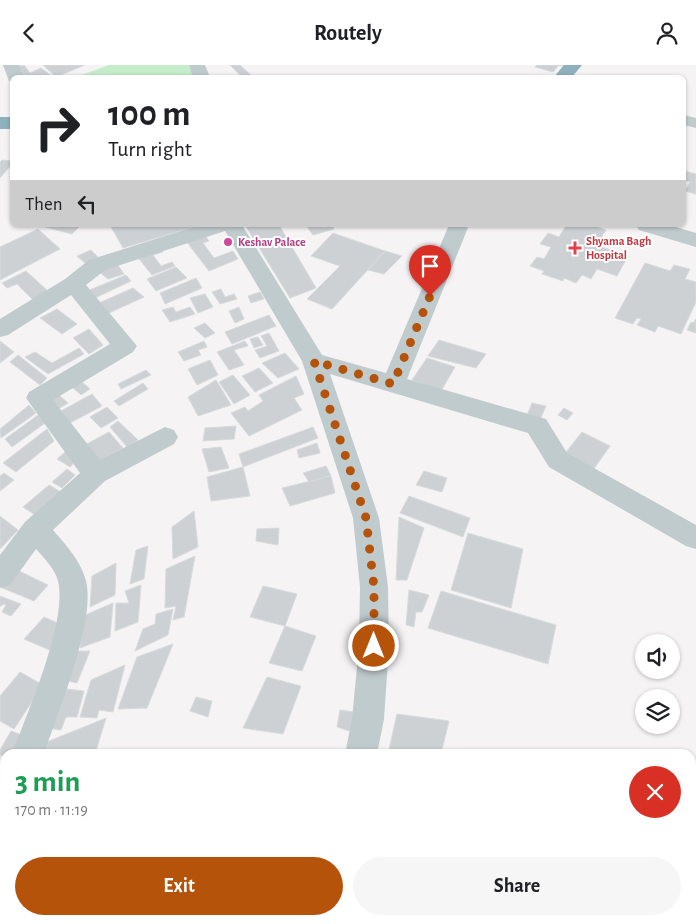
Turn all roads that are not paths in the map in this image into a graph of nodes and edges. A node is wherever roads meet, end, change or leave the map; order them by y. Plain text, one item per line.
1 (573, 65) edge
2 (565, 75) edge
3 (215, 227) edge
4 (233, 227) edge
5 (459, 227) edge
6 (652, 227) edge
7 (696, 241) edge
8 (73, 284) junction
9 (0, 329) edge
10 (314, 361) junction
11 (393, 384) junction
12 (165, 437) dead end
13 (96, 474) junction
14 (35, 530) junction
15 (696, 538) edge
16 (0, 575) edge
17 (30, 749) edge
18 (362, 749) edge

1 - 2 highway
3 - 8 street
4 - 10 street
5 - 11 street
6 - 7 street
8 - 9 street
8 - 13 street
10 - 11 street
10 - 18 street
11 - 15 street
12 - 13 street
13 - 14 street
14 - 16 street
14 - 17 street

